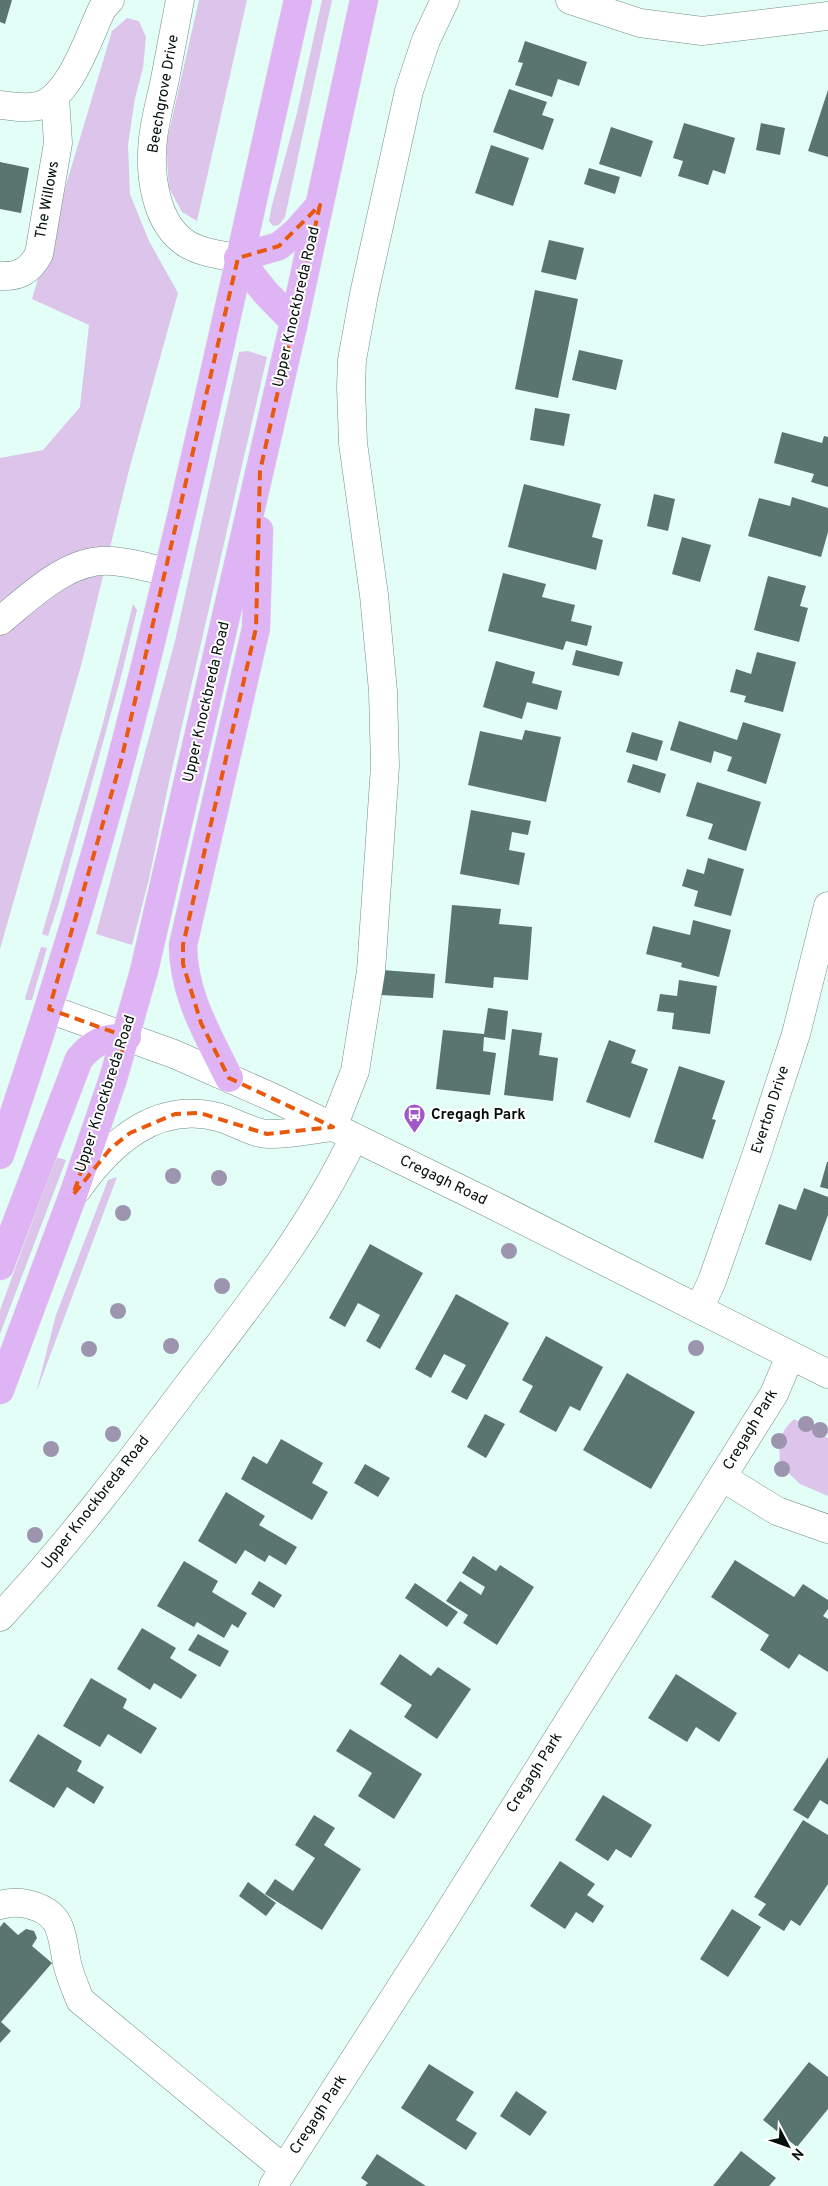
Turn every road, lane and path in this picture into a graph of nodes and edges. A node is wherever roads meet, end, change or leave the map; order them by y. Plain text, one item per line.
1 (110, 0) edge
2 (180, 0) edge
3 (298, 0) edge
4 (364, 0) edge
5 (445, 0) edge
6 (570, 0) edge
7 (828, 16) edge
8 (55, 98) junction
9 (0, 105) edge
10 (320, 205) junction
11 (238, 258) junction
12 (0, 276) edge
13 (294, 322) junction
14 (260, 471) junction
15 (168, 572) junction
16 (0, 621) edge
17 (828, 906) edge
18 (49, 1009) junction
19 (127, 1037) junction
20 (229, 1078) junction
21 (343, 1132) junction
22 (0, 1155) edge
23 (73, 1196) junction
24 (0, 1266) edge
25 (699, 1309) junction
26 (790, 1356) junction
27 (828, 1374) edge
28 (0, 1390) edge
29 (722, 1477) junction
30 (828, 1529) edge
31 (0, 1617) edge
32 (0, 1905) edge
33 (279, 2178) edge

1 - 8 street
2 - 11 street, Beechgrove Drive
3 - 11 highway
4 - 10 highway, Upper Knockbreda Road
5 - 21 street, Upper Knockbreda Road
6 - 7 street
8 - 9 street
8 - 12 street, The Willows
10 - 11 highway
10 - 13 highway, Upper Knockbreda Road
11 - 13 highway
11 - 15 highway
13 - 14 highway, Upper Knockbreda Road
14 - 19 highway, Upper Knockbreda Road
14 - 20 highway
15 - 16 street
15 - 18 highway
17 - 25 street, Everton Drive
18 - 19 street, Cregagh Road
18 - 22 highway
19 - 20 street, Cregagh Road
19 - 23 highway, Upper Knockbreda Road
19 - 24 highway
20 - 21 street, Cregagh Road
21 - 23 street
21 - 25 street, Cregagh Road
21 - 31 street, Upper Knockbreda Road
23 - 28 highway, Upper Knockbreda Road
25 - 26 street, Cregagh Road
26 - 27 street, Cregagh Road
26 - 29 street, Cregagh Park
29 - 30 street
29 - 33 street, Cregagh Park
32 - 33 street

